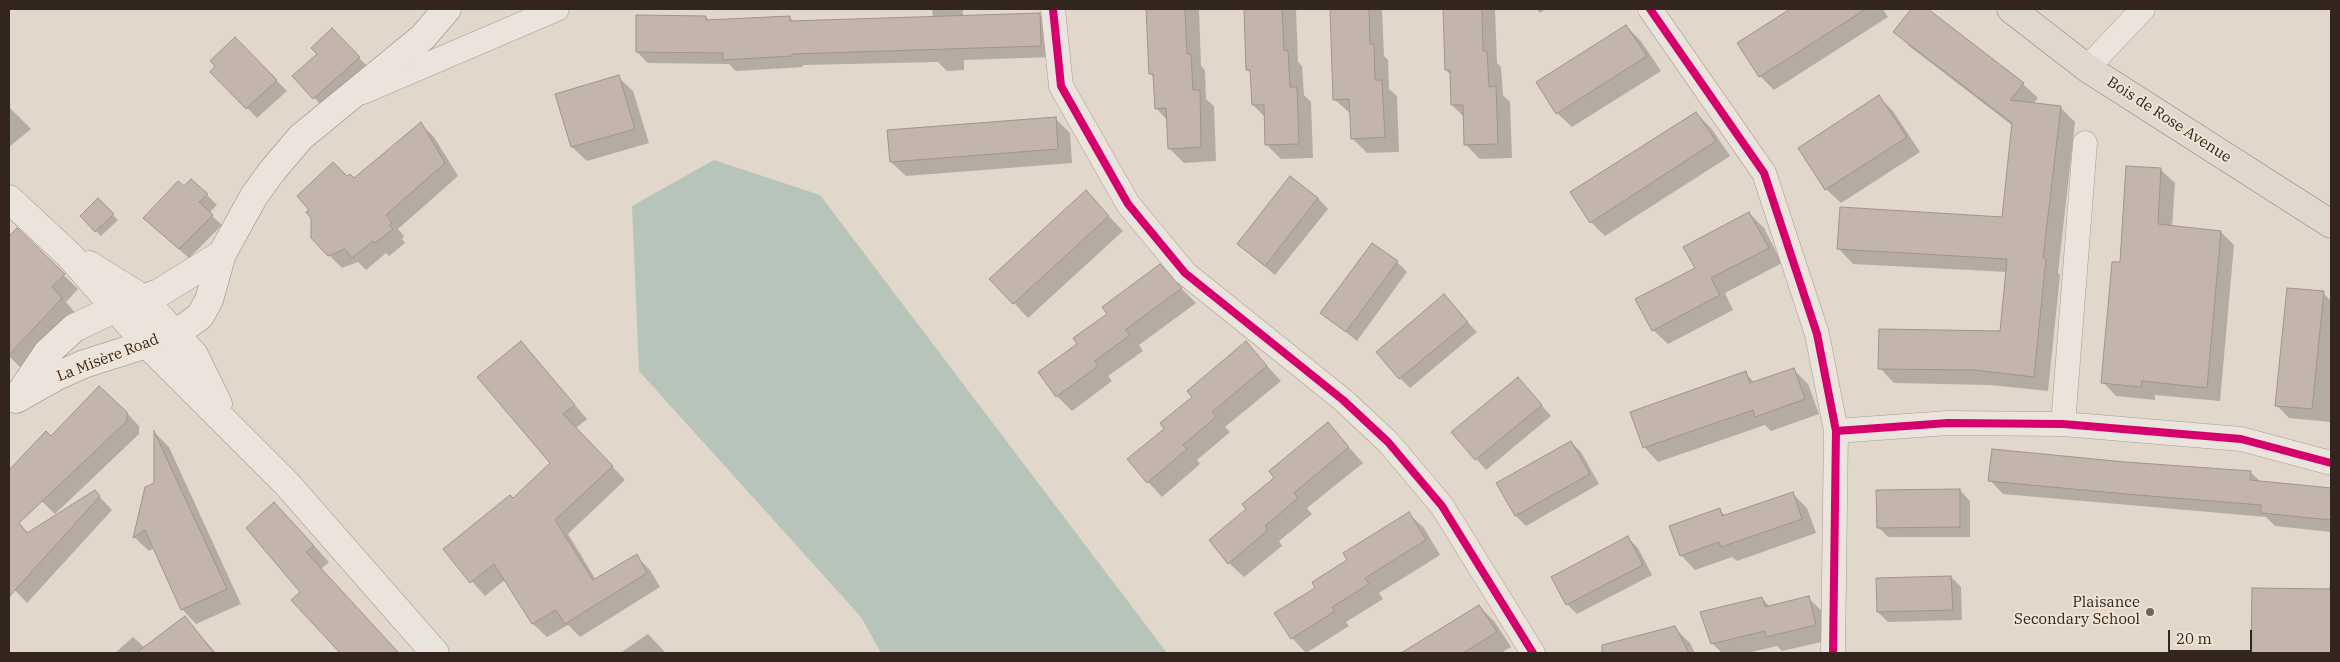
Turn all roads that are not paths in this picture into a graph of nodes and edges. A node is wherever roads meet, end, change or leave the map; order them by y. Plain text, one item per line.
1 (447, 9) edge
2 (557, 9) edge
3 (1053, 9) edge
4 (1650, 9) edge
5 (2011, 9) edge
6 (2143, 9) edge
7 (2087, 68) junction
8 (352, 97) junction
9 (2085, 143) dead end
10 (9, 199) edge
11 (2331, 224) edge
12 (222, 254) junction
13 (70, 256) junction
14 (142, 298) junction
15 (116, 308) junction
16 (174, 332) junction
17 (148, 344) junction
18 (12, 404) edge
19 (2063, 424) junction
20 (230, 427) junction
21 (1836, 431) junction
22 (2331, 463) edge
23 (435, 653) edge
24 (1532, 653) edge
25 (1833, 653) edge

1 - 8 main road, La Misère Road
2 - 8 street
3 - 24 street
4 - 21 street
5 - 7 main road, Bois de Rose Avenue
6 - 7 street
7 - 11 main road, Bois de Rose Avenue
8 - 12 main road, La Misère Road
9 - 19 street
10 - 13 main road
12 - 14 main road, La Misère Road
12 - 16 main road, La Misère Road
13 - 14 main road
13 - 15 main road
14 - 15 main road, La Misère Road
14 - 16 main road
15 - 17 main road
15 - 18 main road, La Misère Road
16 - 17 main road, La Misère Road
16 - 20 main road
17 - 18 main road, La Misère Road
17 - 20 main road
19 - 21 street
19 - 22 street
20 - 23 main road
21 - 25 street

